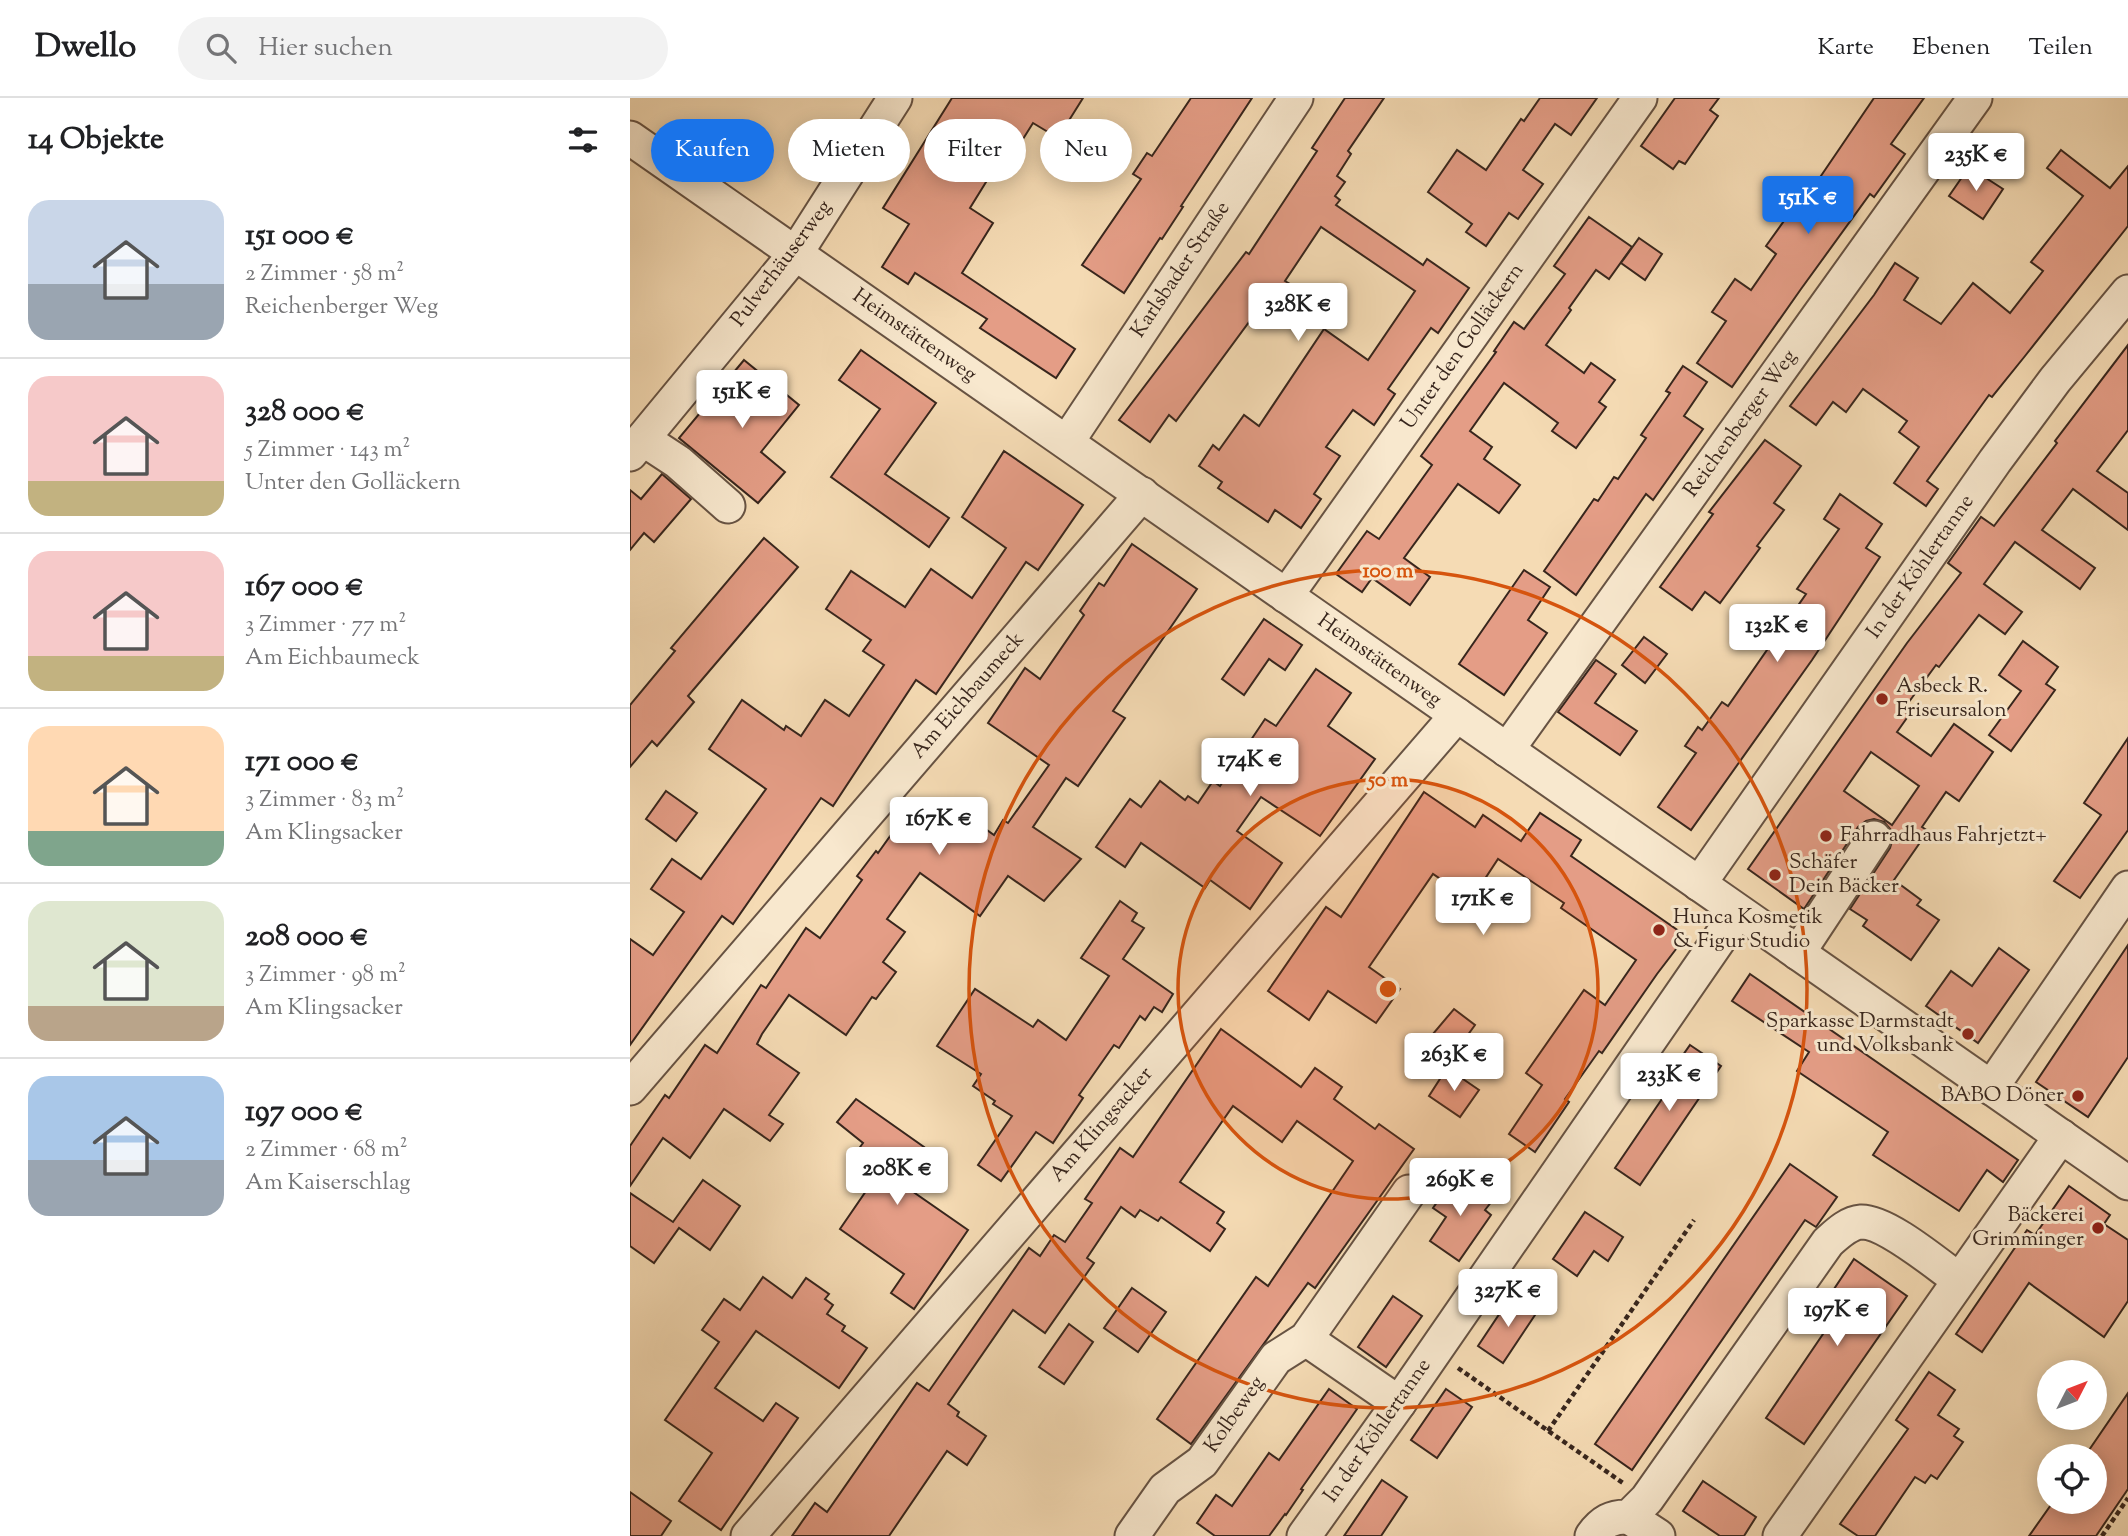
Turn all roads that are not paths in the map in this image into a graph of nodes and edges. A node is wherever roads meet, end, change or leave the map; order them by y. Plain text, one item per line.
1 (895, 98) edge
2 (1296, 98) edge
3 (1640, 98) edge
4 (1975, 98) edge
5 (630, 138) edge
6 (796, 253) junction
7 (2128, 292) edge
8 (1066, 442) junction
9 (636, 446) edge
10 (1142, 494) junction
11 (727, 506) dead end
12 (1286, 596) junction
13 (1457, 715) junction
14 (1507, 750) junction
15 (1874, 838) dead end
16 (1699, 884) junction
17 (2128, 888) edge
18 (1738, 912) junction
19 (1798, 953) junction
20 (630, 1088) edge
21 (1991, 1088) junction
22 (2061, 1136) junction
23 (2128, 1183) edge
24 (1409, 1192) dead end
25 (1959, 1280) junction
26 (1306, 1339) junction
27 (1399, 1402) junction
28 (1638, 1508) junction
29 (1142, 1532) edge
30 (748, 1536) edge
31 (1304, 1536) edge
32 (1592, 1536) edge
33 (1658, 1536) edge
34 (1780, 1536) edge

1 - 6 street, Pulverhäuserweg
2 - 8 street, Karlsbader Straße
3 - 12 street, Unter den Golläckern
4 - 14 street, Reichenberger Weg
5 - 6 street, Heimstättenweg
6 - 8 street, Heimstättenweg
6 - 9 street, Pulverhäuserweg
7 - 16 street, In der Köhlertanne
8 - 10 street, Heimstättenweg
9 - 11 street
10 - 12 street, Heimstättenweg
10 - 20 street, Am Eichbaumeck
12 - 13 street, Heimstättenweg
13 - 14 street, Heimstättenweg
13 - 30 street, Am Klingsacker
14 - 16 street, Heimstättenweg
15 - 19 street
16 - 18 street, Heimstättenweg
17 - 21 street
18 - 19 street, Heimstättenweg
18 - 27 street, In der Köhlertanne
19 - 21 street, Heimstättenweg
21 - 22 street, Heimstättenweg
22 - 23 street, Heimstättenweg
22 - 25 street
24 - 26 street, Kolbeweg
25 - 28 street
25 - 34 street
26 - 27 street
26 - 29 street, Kolbeweg
27 - 31 street, In der Köhlertanne
28 - 32 street
28 - 33 street

